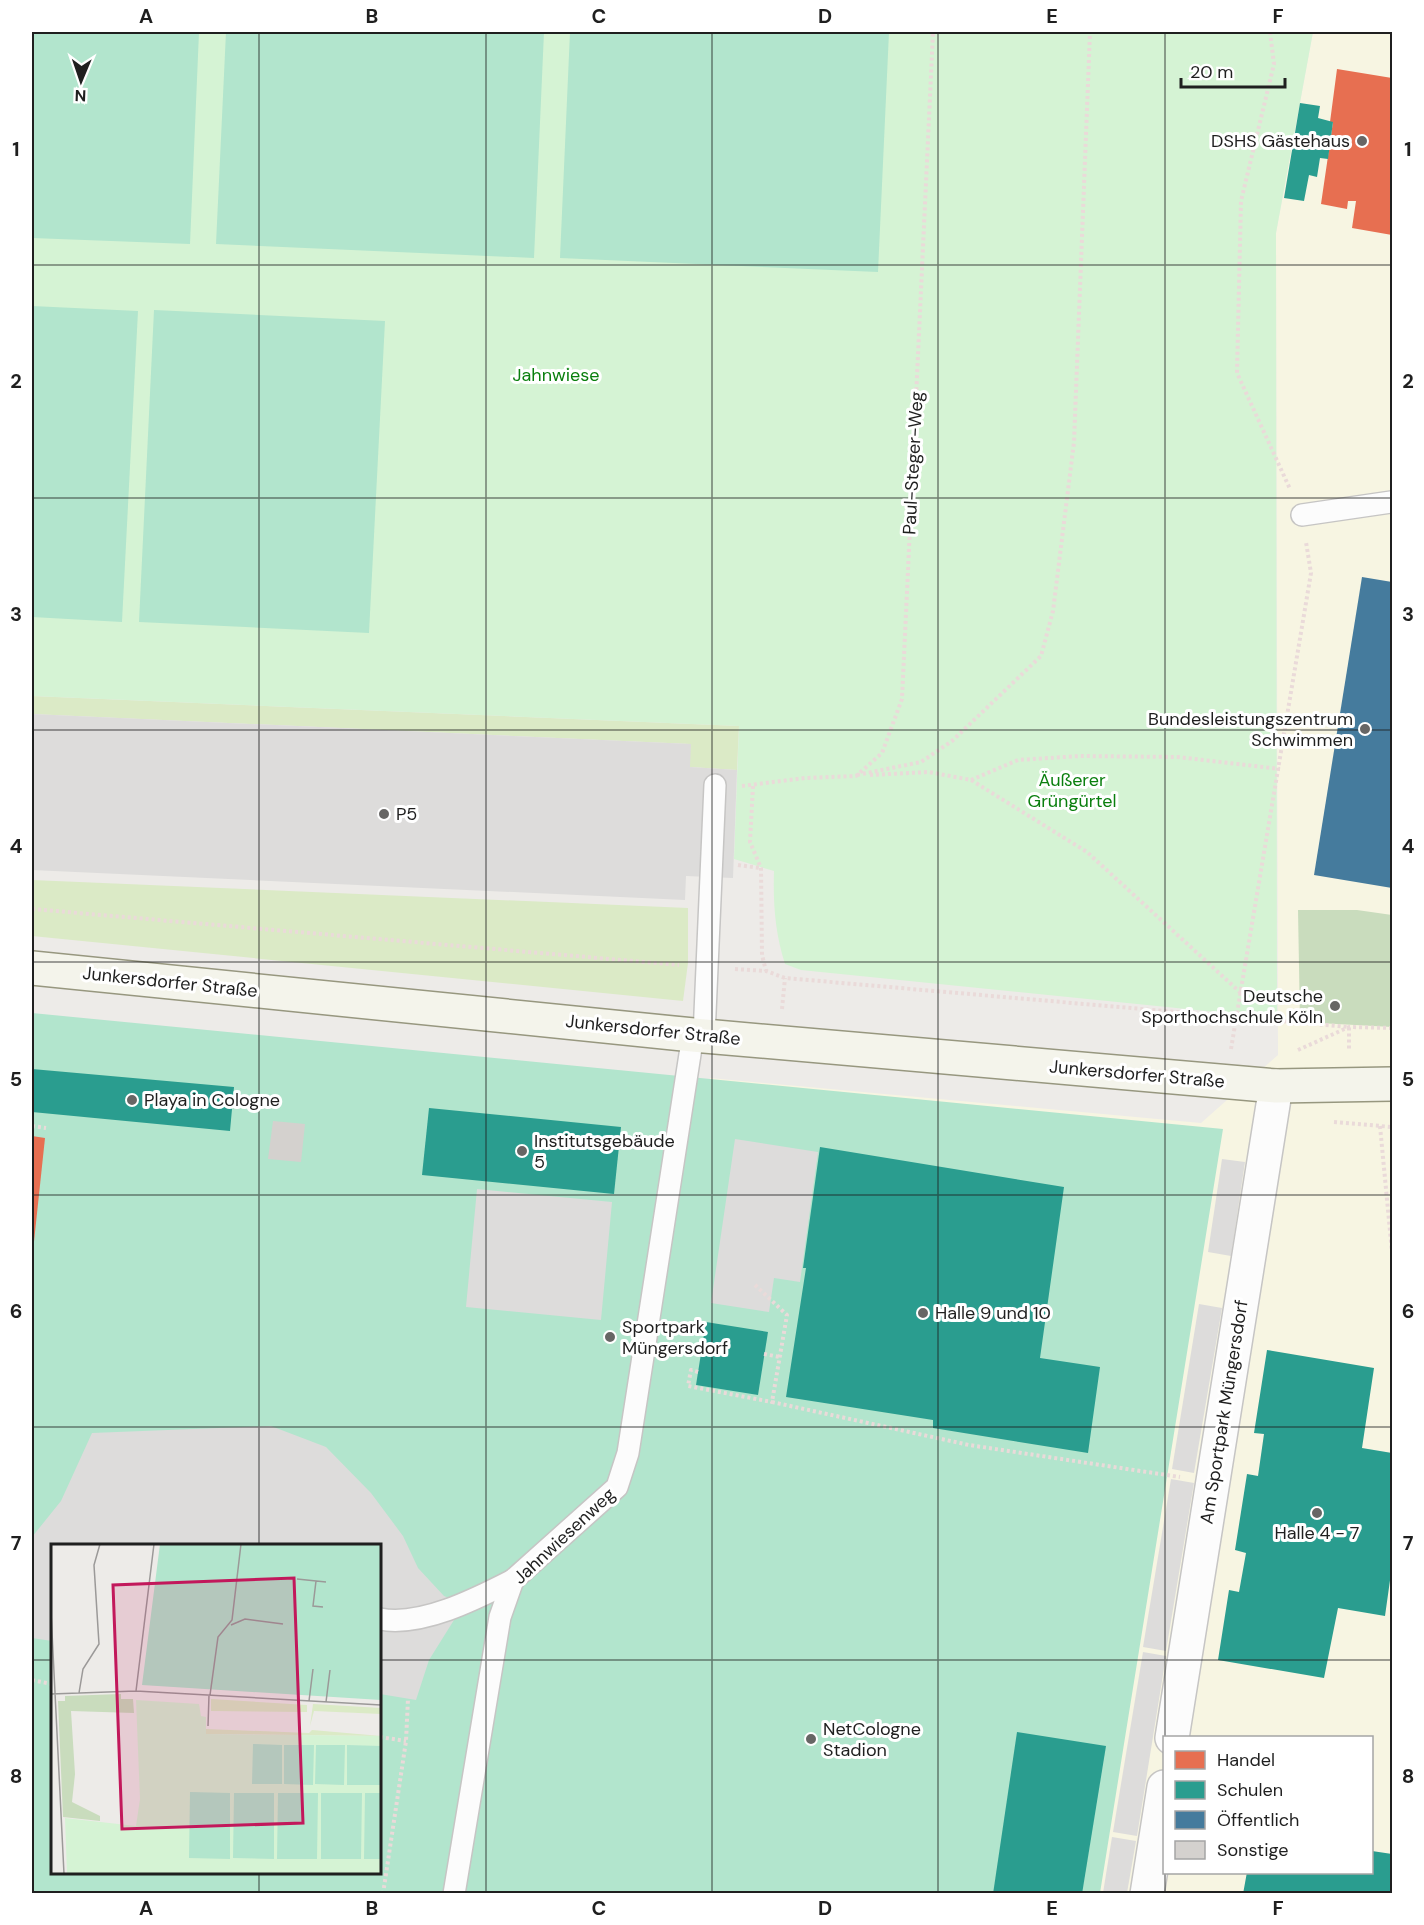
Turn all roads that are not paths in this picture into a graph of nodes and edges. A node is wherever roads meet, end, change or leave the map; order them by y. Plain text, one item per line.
1 (1390, 502) dead end
2 (1302, 515) road end
3 (715, 785) dead end
4 (32, 968) edge
5 (698, 1035) junction
6 (1392, 1084) edge
7 (1276, 1086) junction
8 (513, 1580) junction
9 (381, 1619) edge
10 (1172, 1736) edge
11 (1163, 1794) edge
12 (454, 1893) edge
13 (1148, 1893) edge

1 - 2 lane
3 - 5 lane, Jahnwiesenweg
4 - 5 street, Junkersdorfer Straße
5 - 7 street, Junkersdorfer Straße
5 - 8 lane, Jahnwiesenweg
6 - 7 street, Junkersdorfer Straße
7 - 10 street, Am Sportpark Müngersdorf
8 - 9 lane
8 - 12 lane, Jahnwiesenweg
11 - 13 street

